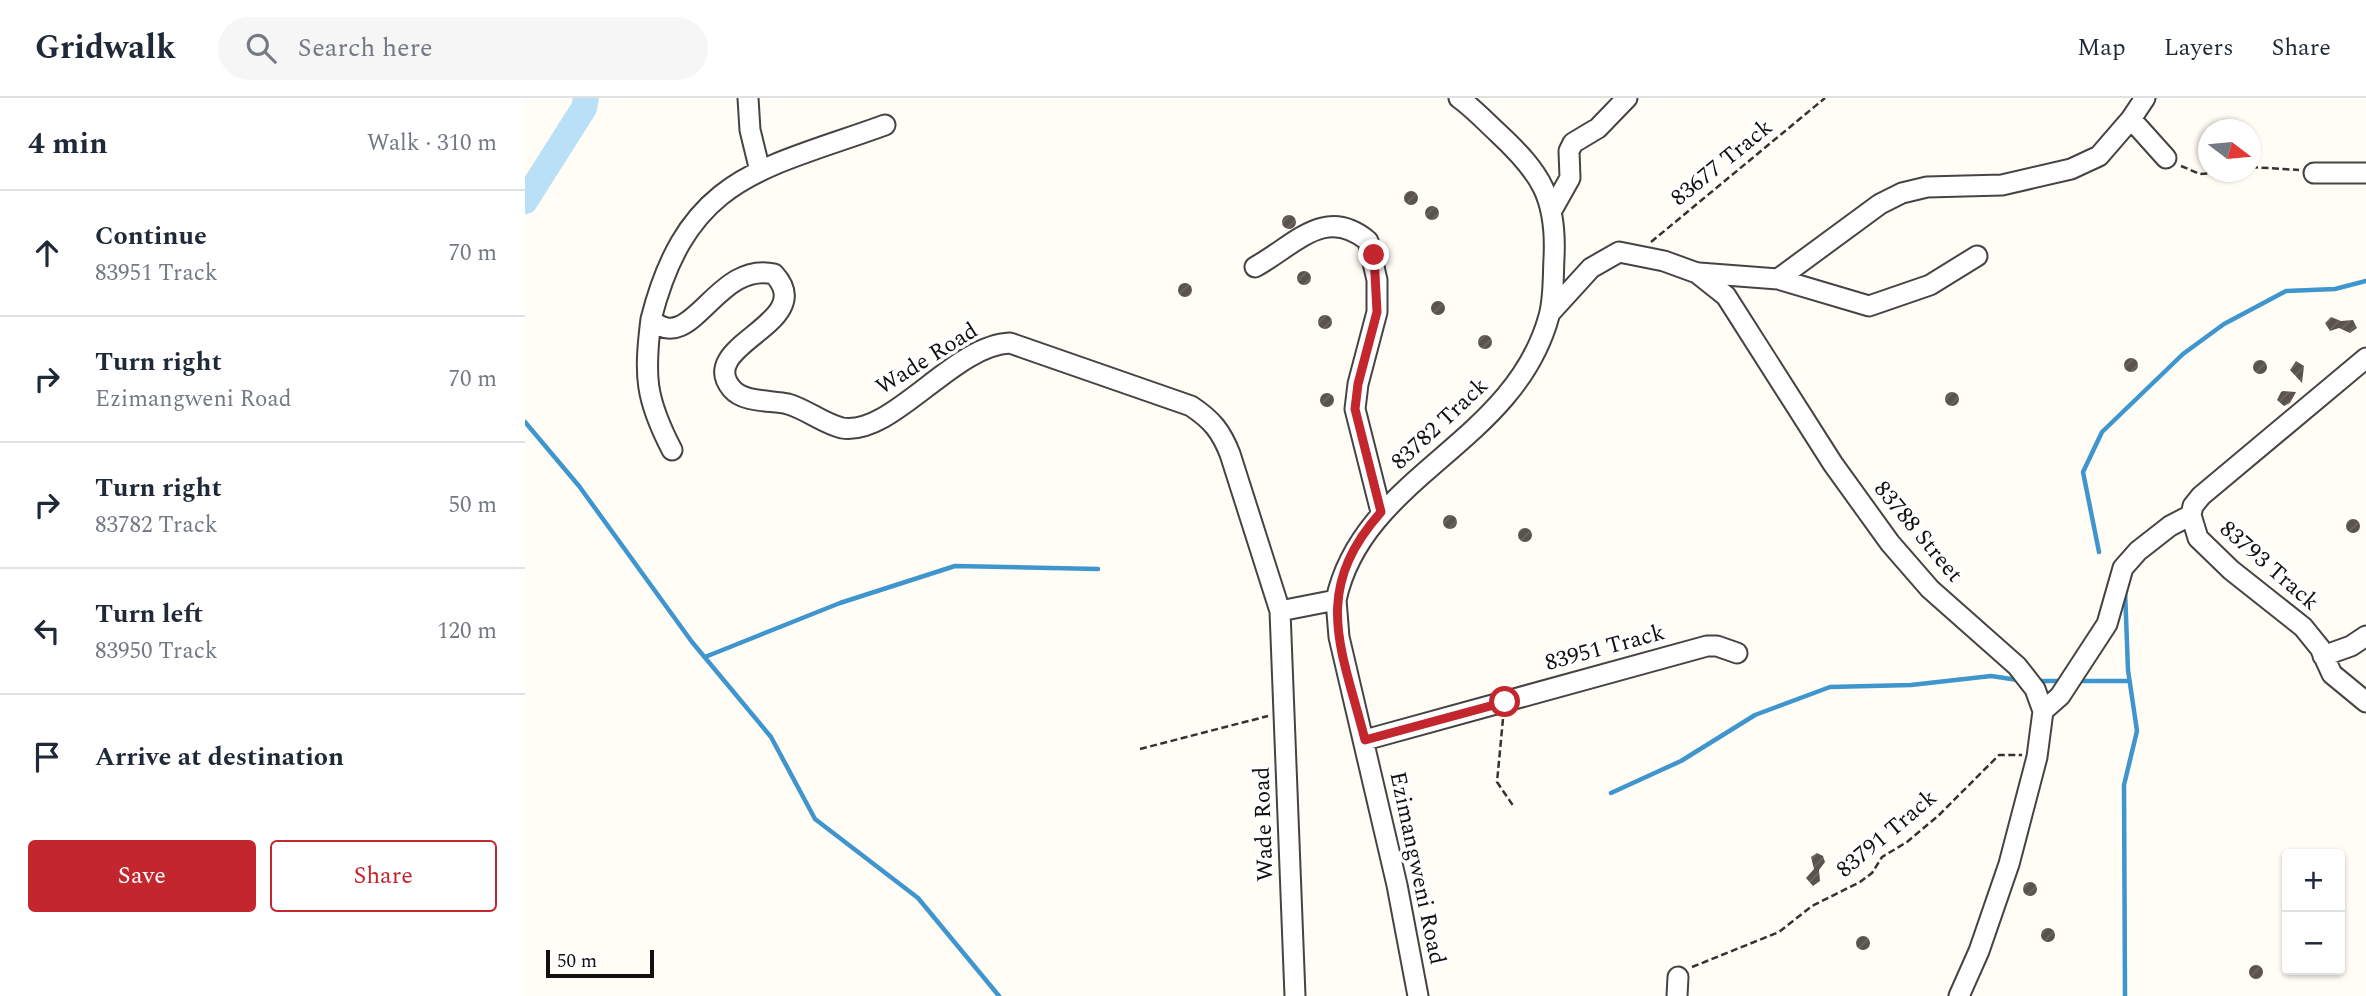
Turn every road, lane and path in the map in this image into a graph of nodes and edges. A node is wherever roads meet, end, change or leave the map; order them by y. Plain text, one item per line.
1 (748, 98) edge
2 (1459, 98) edge
3 (1627, 98) edge
4 (1825, 98) edge
5 (2145, 98) edge
6 (2131, 119) junction
7 (885, 125) dead end
8 (2166, 158) joint
9 (2261, 168) edge
10 (760, 171) junction
11 (2198, 173) edge
12 (2314, 173) joint
13 (2366, 173) edge
14 (1552, 210) junction
15 (1638, 254) junction
16 (1977, 256) dead end
17 (1255, 267) dead end
18 (1697, 273) junction
19 (1778, 279) junction
20 (1550, 313) junction
21 (651, 319) junction
22 (2366, 358) edge
23 (673, 450) dead end
24 (1381, 512) junction
25 (2191, 514) junction
26 (1336, 600) junction
27 (1280, 611) junction
28 (2366, 636) edge
29 (1737, 653) dead end
30 (2323, 656) junction
31 (1505, 702) junction
32 (2366, 702) edge
33 (2043, 711) junction
34 (1285, 712) junction
35 (1365, 740) junction
36 (1140, 749) dead end
37 (2037, 757) junction
38 (1514, 807) dead end
39 (1678, 986) edge
40 (1296, 996) edge
41 (1418, 996) edge
42 (1959, 996) edge

1 - 10 street
2 - 14 street, 83782 Track
3 - 14 street
4 - 15 path, 83677 Track
5 - 6 street
6 - 8 street
6 - 19 street
7 - 10 street
8 - 11 path
9 - 12 path
10 - 21 street
12 - 13 street
14 - 20 street, 83782 Track
15 - 18 street, 83788 Street
15 - 20 street, 83788 Street
16 - 19 street
17 - 24 street
18 - 19 street
18 - 33 street, 83788 Street
20 - 24 street, 83782 Track
21 - 23 street
21 - 27 street, Wade Road
22 - 25 street, 83793 Track
24 - 26 street, 83782 Track
25 - 30 street, 83793 Track
25 - 33 street
26 - 27 street
26 - 35 street, Ezimangweni Road
27 - 34 street, Wade Road
28 - 30 street
29 - 31 street, 83951 Track
30 - 32 street, 83793 Track
31 - 35 street, 83951 Track
31 - 38 path
33 - 37 street
34 - 36 path
34 - 40 street, Wade Road
35 - 41 street, Ezimangweni Road
37 - 39 path, 83791 Track
37 - 42 street

